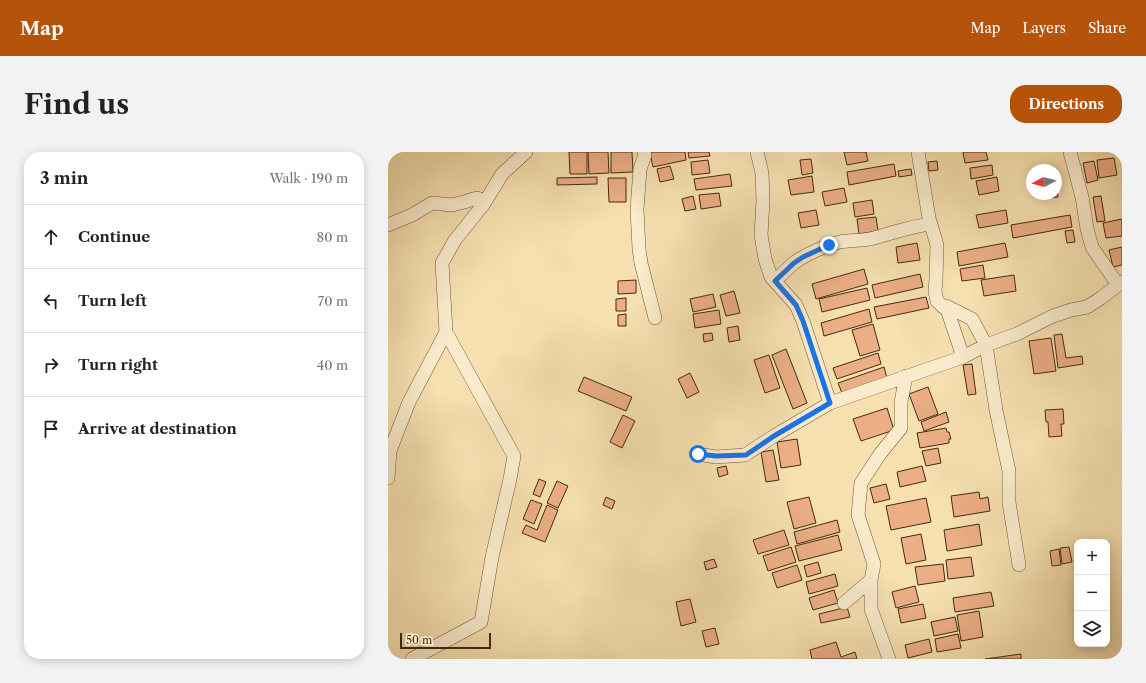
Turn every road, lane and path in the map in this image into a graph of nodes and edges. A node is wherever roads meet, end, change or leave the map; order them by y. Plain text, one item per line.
1 (526, 152) edge
2 (644, 152) edge
3 (757, 152) edge
4 (918, 152) edge
5 (1070, 152) edge
6 (485, 201) junction
7 (931, 224) junction
8 (388, 225) edge
9 (775, 281) junction
10 (1120, 283) edge
11 (946, 306) junction
12 (655, 318) dead end
13 (446, 332) junction
14 (986, 345) junction
15 (963, 357) junction
16 (906, 376) junction
17 (830, 403) junction
18 (698, 454) dead end
19 (388, 478) edge
20 (1019, 565) dead end
21 (871, 580) junction
22 (844, 603) dead end
23 (412, 659) edge
24 (889, 659) edge

1 - 6 street
2 - 12 street
3 - 9 street
4 - 7 street
5 - 10 street
6 - 8 street
6 - 13 street
7 - 9 street
7 - 11 street
9 - 17 street
10 - 14 street
11 - 14 street
11 - 15 street
13 - 19 street
13 - 23 street
14 - 15 street
14 - 20 street
15 - 16 street
16 - 17 street
16 - 21 street
17 - 18 street
21 - 22 street
21 - 24 street

